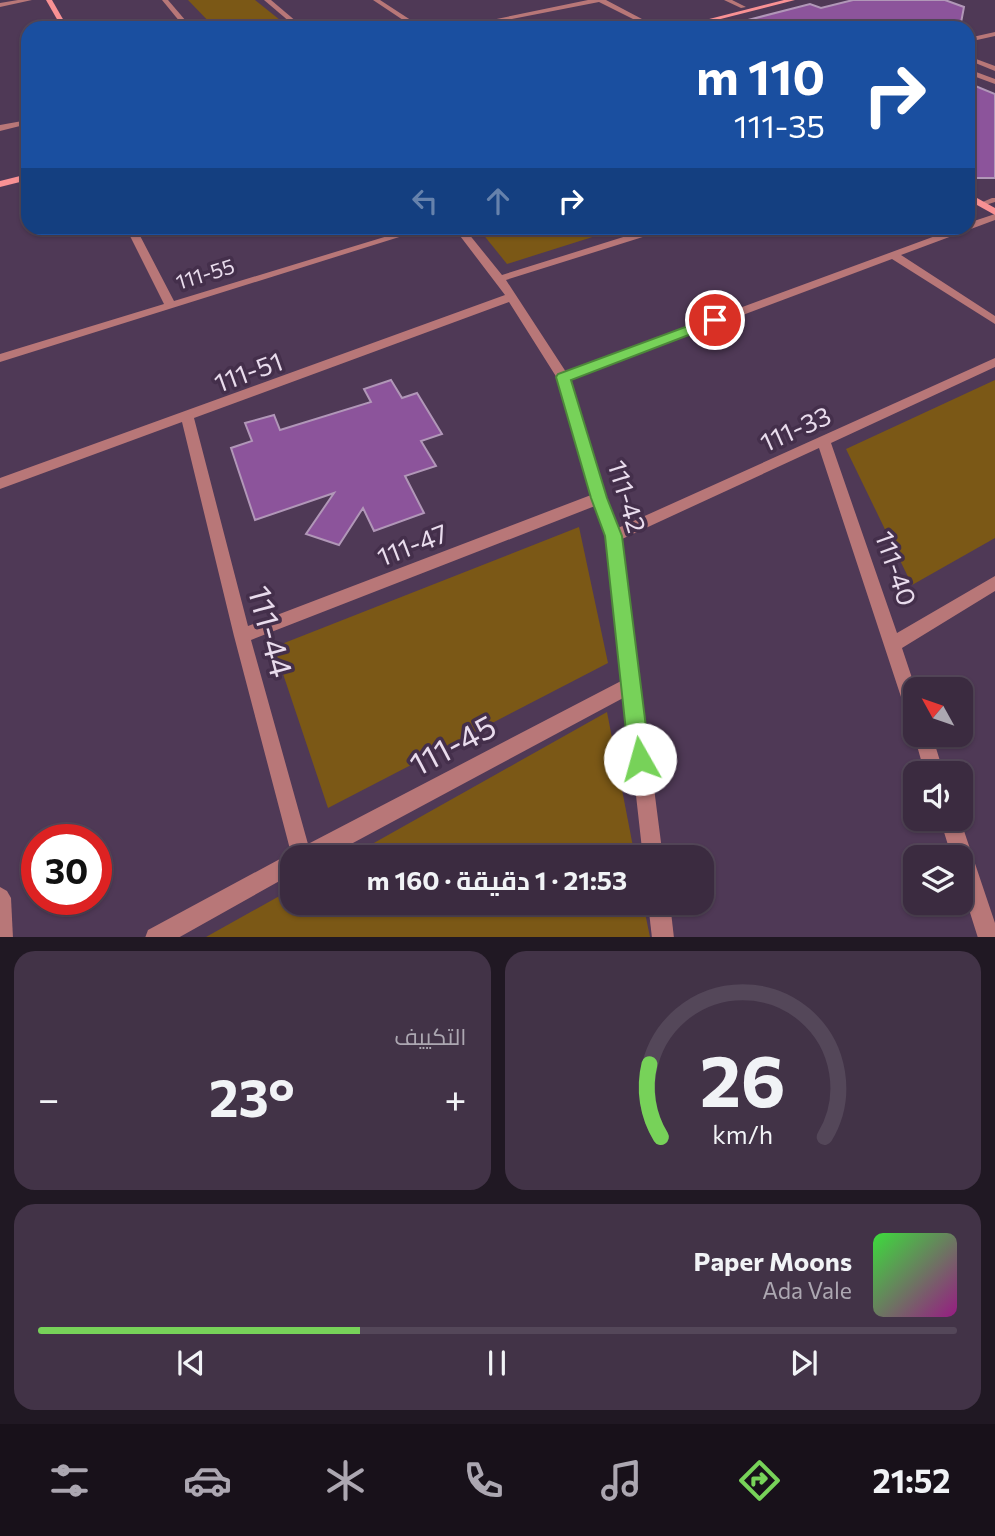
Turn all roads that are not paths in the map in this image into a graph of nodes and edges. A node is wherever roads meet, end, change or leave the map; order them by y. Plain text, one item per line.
1 (29, 0) edge
2 (49, 0) edge
3 (165, 0) edge
4 (267, 0) edge
5 (376, 0) edge
6 (599, 0) edge
7 (727, 0) edge
8 (771, 0) edge
9 (792, 0) edge
10 (0, 5) edge
11 (743, 7) junction
12 (61, 21) edge
13 (183, 21) edge
14 (292, 21) edge
15 (409, 21) edge
16 (492, 21) edge
17 (642, 21) edge
18 (685, 21) edge
19 (706, 21) edge
20 (995, 34) edge
21 (975, 38) edge
22 (975, 61) edge
23 (995, 69) edge
24 (975, 74) edge
25 (995, 82) edge
26 (21, 124) edge
27 (0, 128) edge
28 (21, 179) edge
29 (0, 184) edge
30 (21, 187) edge
31 (0, 192) edge
32 (975, 200) edge
33 (995, 200) edge
34 (982, 204) junction
35 (975, 210) edge
36 (994, 217) edge
37 (975, 224) edge
38 (137, 235) edge
39 (400, 235) edge
40 (465, 235) edge
41 (639, 235) edge
42 (944, 235) edge
43 (892, 254) junction
44 (500, 279) junction
45 (511, 297) junction
46 (170, 304) junction
47 (995, 321) edge
48 (0, 358) edge
49 (995, 362) edge
50 (563, 377) junction
51 (188, 418) junction
52 (824, 442) junction
53 (0, 484) edge
54 (599, 498) junction
55 (614, 536) junction
56 (995, 583) edge
57 (242, 636) junction
58 (893, 644) junction
59 (904, 677) edge
60 (630, 685) junction
61 (954, 831) edge
62 (299, 845) edge
63 (328, 845) edge
64 (651, 845) edge
65 (280, 870) edge
66 (0, 898) edge
67 (660, 915) edge
68 (2, 937) edge
69 (156, 937) edge
70 (663, 937) edge
71 (989, 937) edge

1 - 10 street
2 - 12 main road
3 - 13 street
4 - 14 street
5 - 15 street
6 - 16 street
6 - 17 street
7 - 11 street
8 - 11 main road
9 - 19 main road
11 - 18 main road
20 - 21 street
22 - 23 street
24 - 25 street
26 - 27 street
28 - 29 main road
30 - 31 main road
32 - 34 main road
33 - 34 lane
34 - 36 main road
35 - 36 main road
36 - 37 street
38 - 46 street
39 - 46 street, 111-55
40 - 44 street, 111-42
41 - 44 street
42 - 43 street
43 - 47 street
43 - 50 street
44 - 45 street, 111-42
45 - 50 street, 111-42
45 - 51 street, 111-51
46 - 48 street, 111-55
49 - 52 street, 111-33
50 - 54 street, 111-42
51 - 53 street, 111-51
51 - 57 street, 111-44
52 - 55 street, 111-33
52 - 58 street, 111-40
54 - 55 street, 111-42
54 - 57 street, 111-47
55 - 60 street, 111-42
56 - 58 street
57 - 62 street, 111-44
58 - 59 street, 111-40
60 - 63 street, 111-45
60 - 64 street, 111-42
61 - 71 street
65 - 69 street
66 - 68 street
67 - 70 street

